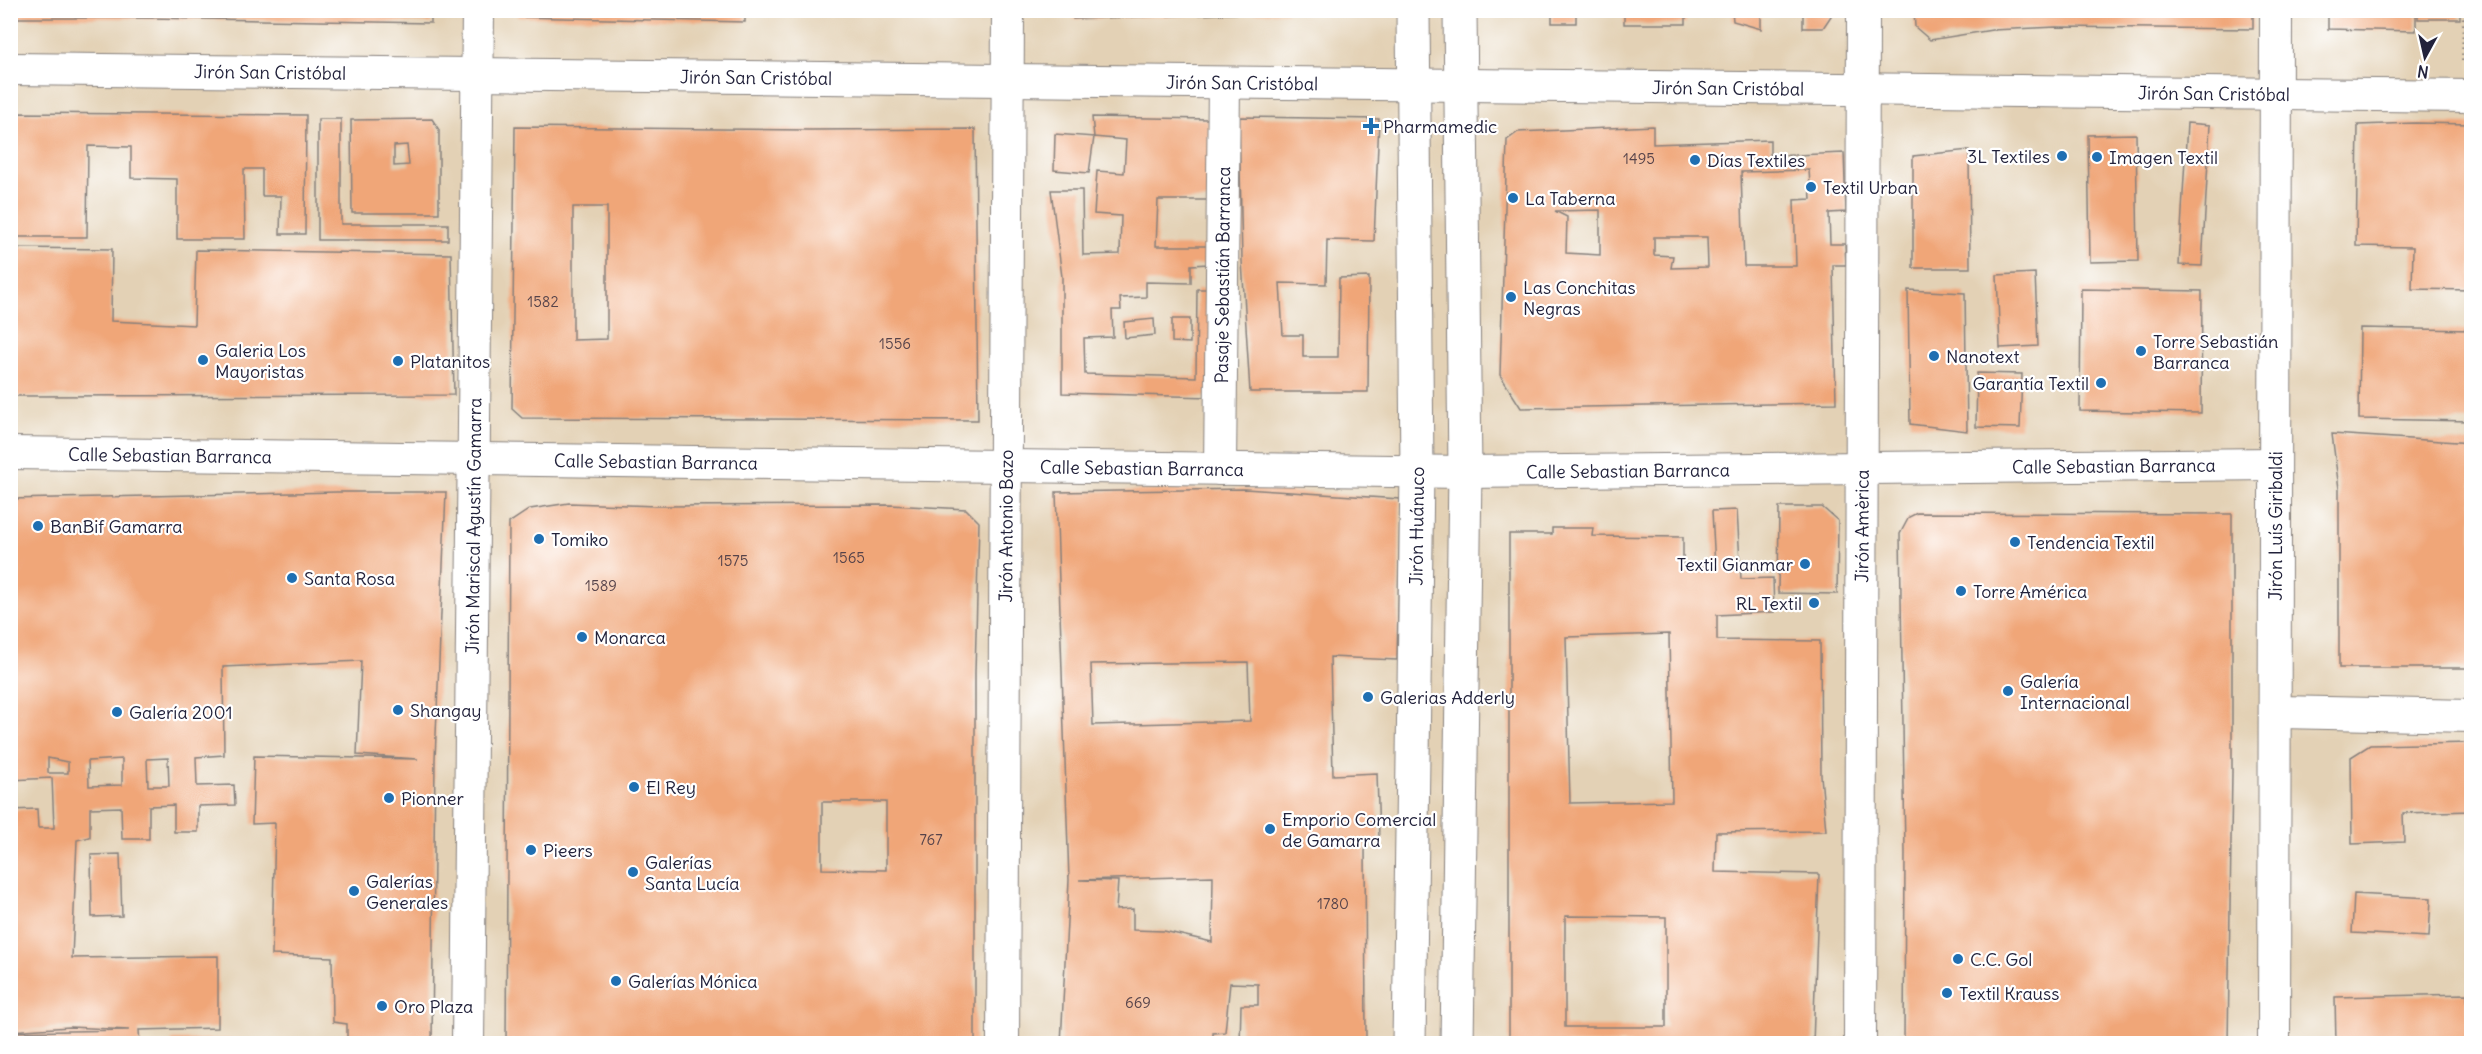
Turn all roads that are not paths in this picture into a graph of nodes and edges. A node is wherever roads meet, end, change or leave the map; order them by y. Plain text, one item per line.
1 (478, 10) edge
2 (1008, 10) edge
3 (1413, 10) edge
4 (1460, 10) edge
5 (1863, 10) edge
6 (2276, 10) edge
7 (10, 69) edge
8 (477, 75) junction
9 (1008, 80) junction
10 (1224, 83) junction
11 (1413, 85) junction
12 (1461, 86) junction
13 (1863, 89) junction
14 (2276, 94) junction
15 (2467, 96) edge
16 (10, 453) edge
17 (473, 459) junction
18 (2275, 464) junction
19 (1006, 466) junction
20 (1862, 468) junction
21 (1220, 469) junction
22 (1417, 472) junction
23 (1465, 472) junction
24 (2275, 712) junction
25 (2472, 716) edge
26 (468, 1044) edge
27 (1003, 1044) edge
28 (1409, 1044) edge
29 (1457, 1044) edge
30 (1860, 1044) edge
31 (2274, 1044) edge

1 - 8 street, Jirón Mariscal Agustín Gamarra
2 - 9 street, Jirón Antonio Bazo
3 - 11 street, Jirón Huánuco
4 - 12 street
5 - 13 street, Jirón Amèrica
6 - 14 street, Jirón Luís Giribaldi
7 - 8 street, Jirón San Cristóbal
8 - 9 street, Jirón San Cristóbal
8 - 17 street, Jirón Mariscal Agustín Gamarra
9 - 10 street, Jirón San Cristóbal
9 - 19 street, Jirón Antonio Bazo
10 - 11 street, Jirón San Cristóbal
10 - 21 street, Pasaje Sebastián Barranca
11 - 12 street, Jirón San Cristóbal
11 - 22 street, Jirón Huánuco
12 - 13 street, Jirón San Cristóbal
12 - 23 street
13 - 14 street, Jirón San Cristóbal
13 - 20 street, Jirón Amèrica
14 - 15 street, Jirón San Cristóbal
14 - 18 street, Jirón Luís Giribaldi
16 - 17 street, Calle Sebastian Barranca
17 - 19 street, Calle Sebastian Barranca
17 - 26 street, Jirón Mariscal Agustín Gamarra
18 - 20 street, Calle Sebastian Barranca
18 - 24 street, Jirón Luís Giribaldi
19 - 21 street, Calle Sebastian Barranca
19 - 27 street, Jirón Antonio Bazo
20 - 23 street, Calle Sebastian Barranca
20 - 30 street, Jirón Amèrica
21 - 22 street, Calle Sebastian Barranca
22 - 23 street, Calle Sebastian Barranca
22 - 28 street, Jirón Huánuco
23 - 29 street
24 - 25 street
24 - 31 street, Jirón Luís Giribaldi

